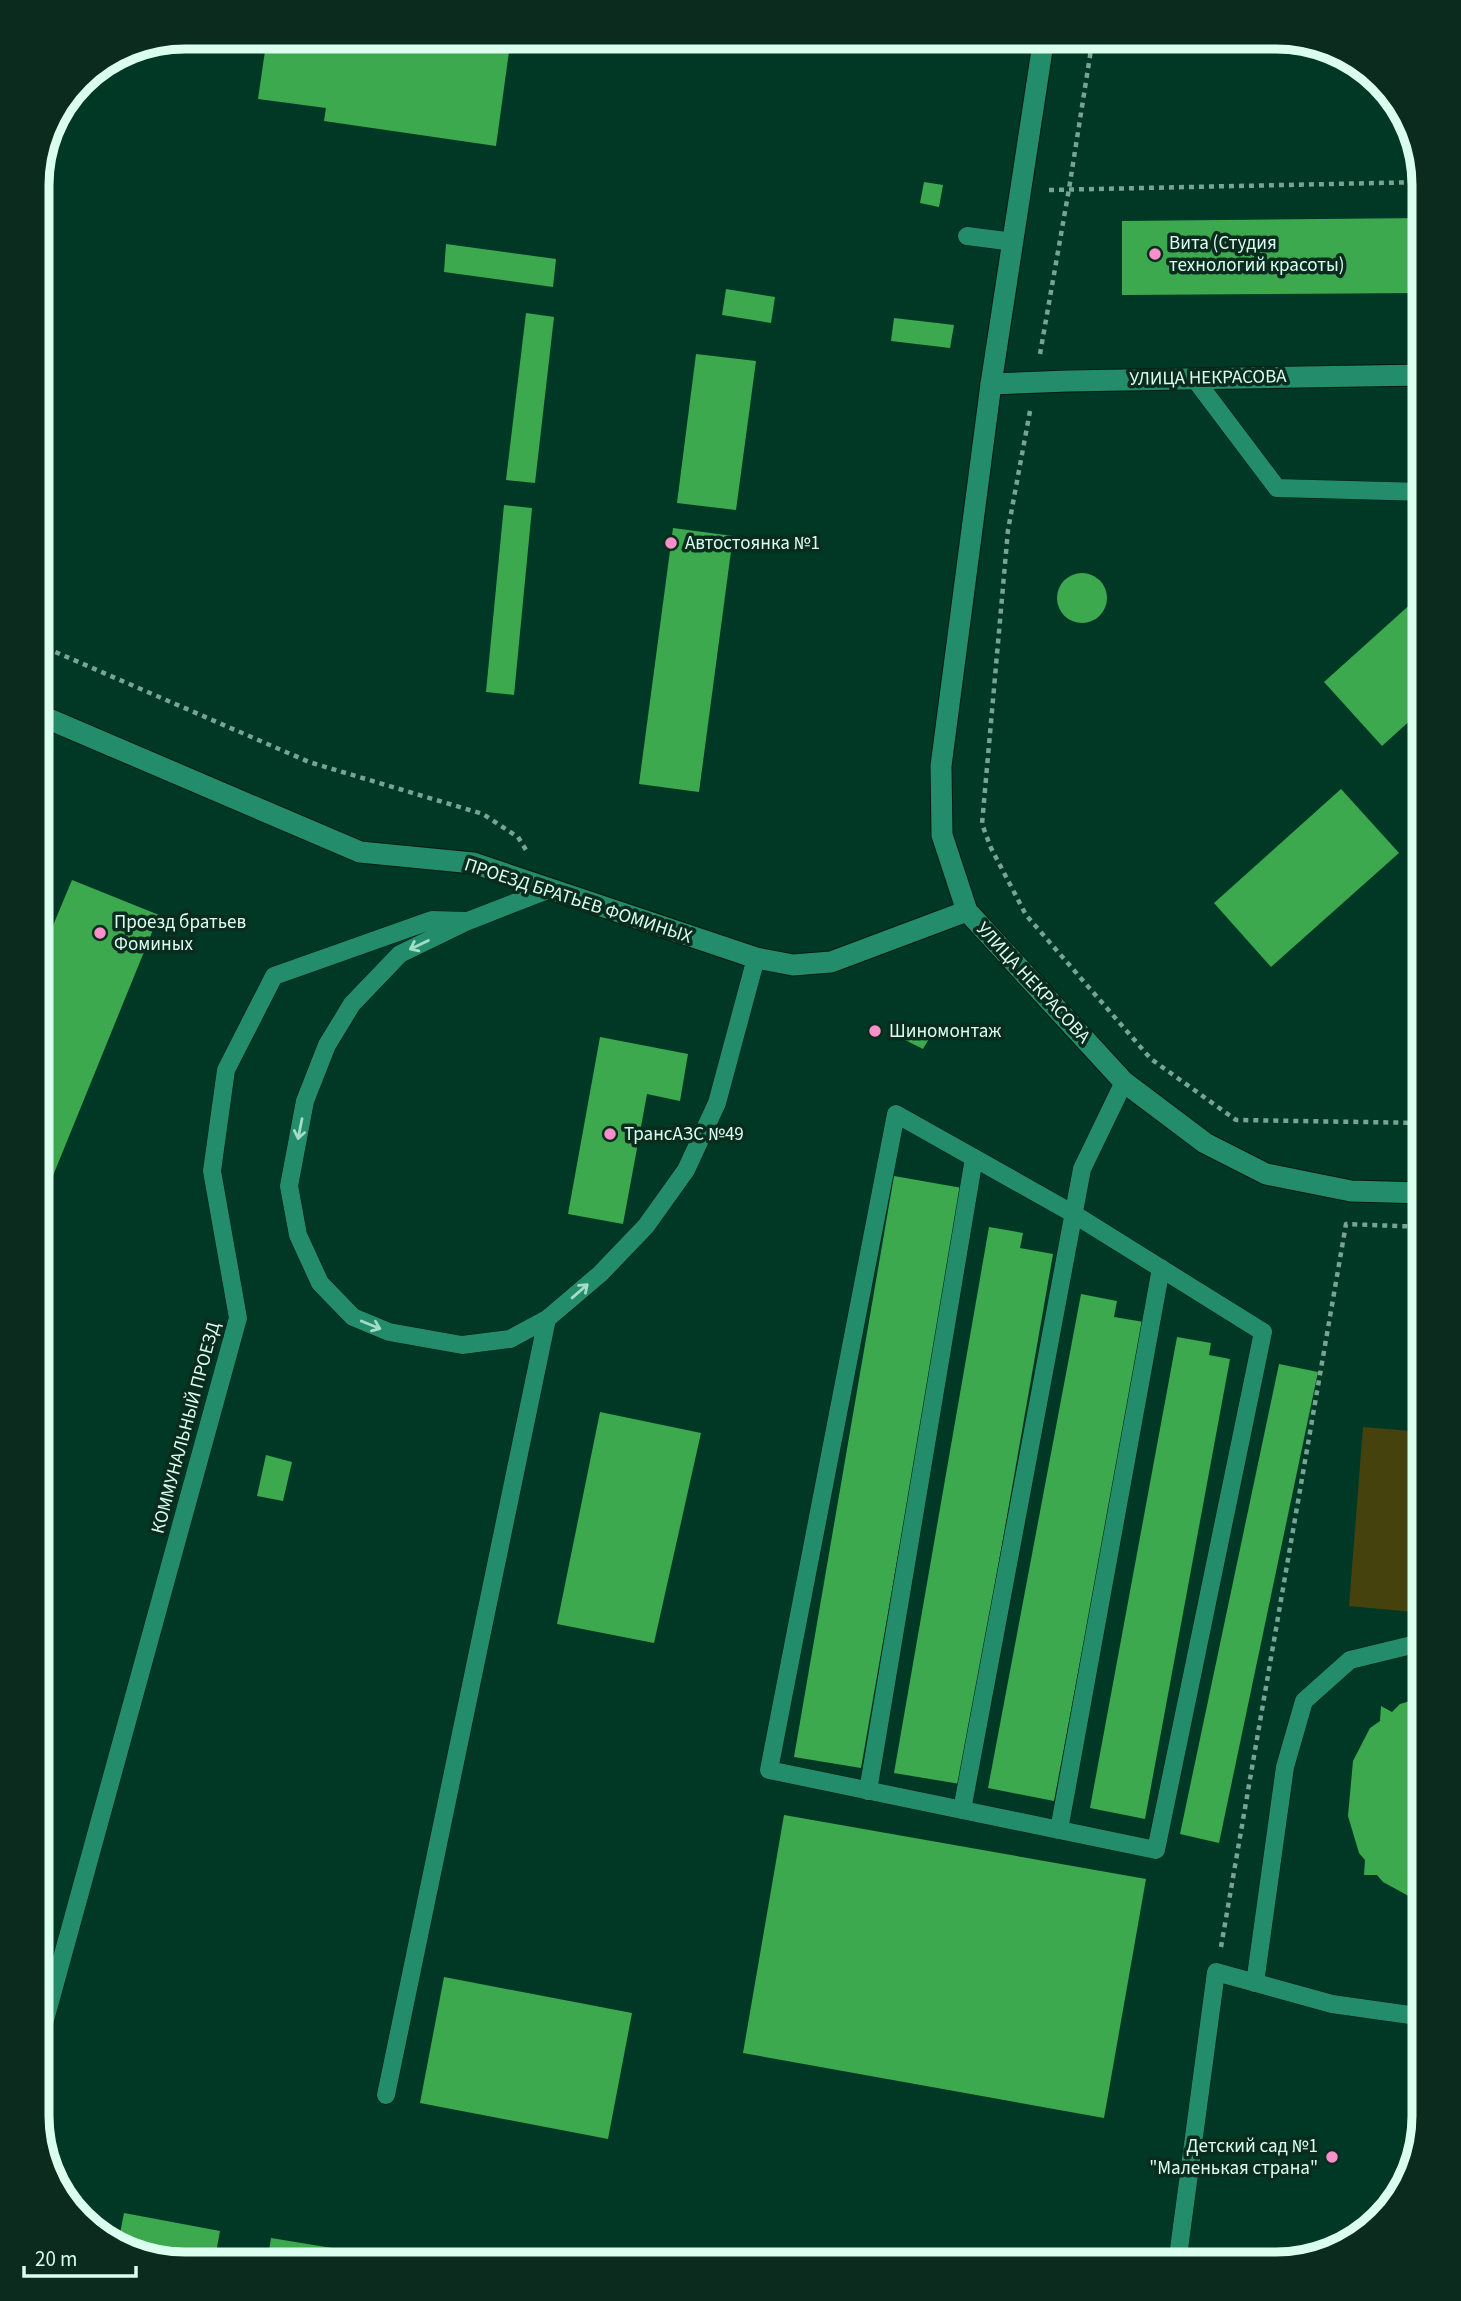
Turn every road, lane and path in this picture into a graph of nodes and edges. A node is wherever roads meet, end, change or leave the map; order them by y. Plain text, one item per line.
1 (1042, 49) edge
2 (1091, 49) edge
3 (1412, 182) edge
4 (1069, 189) junction
5 (1021, 192) junction
6 (967, 236) dead end
7 (1014, 242) junction
8 (1412, 375) edge
9 (1194, 378) junction
10 (1035, 381) junction
11 (991, 384) junction
12 (1412, 492) edge
13 (49, 649) edge
14 (49, 719) edge
15 (550, 889) junction
16 (967, 911) junction
17 (468, 921) junction
18 (757, 958) junction
19 (1124, 1082) junction
20 (1412, 1123) edge
21 (974, 1158) junction
22 (1412, 1193) edge
23 (1072, 1213) junction
24 (1412, 1227) edge
25 (1161, 1268) junction
26 (547, 1319) junction
27 (1412, 1645) edge
28 (868, 1791) junction
29 (962, 1810) junction
30 (1059, 1830) junction
31 (1216, 1972) junction
32 (1255, 1983) junction
33 (49, 2005) edge
34 (1412, 2015) edge
35 (386, 2095) dead end
36 (1179, 2252) edge

1 - 5 street, УЛИЦА НЕКРАСОВА
2 - 4 path
3 - 4 path
4 - 5 path
4 - 10 path
5 - 7 street, УЛИЦА НЕКРАСОВА
6 - 7 lane
7 - 11 street, УЛИЦА НЕКРАСОВА
8 - 9 street, УЛИЦА НЕКРАСОВА
9 - 10 street, УЛИЦА НЕКРАСОВА
9 - 12 lane
10 - 11 street, УЛИЦА НЕКРАСОВА
10 - 20 path
11 - 16 street, УЛИЦА НЕКРАСОВА
13 - 15 path
14 - 15 street, ПРОЕЗД БРАТЬЕВ ФОМИНЫХ
15 - 17 lane
15 - 18 street, ПРОЕЗД БРАТЬЕВ ФОМИНЫХ
16 - 18 street, ПРОЕЗД БРАТЬЕВ ФОМИНЫХ
16 - 19 street, УЛИЦА НЕКРАСОВА
17 -> 26 lane
17 - 33 lane, КОММУНАЛЬНЫЙ ПРОЕЗД
26 -> 18 lane
19 - 22 street, УЛИЦА НЕКРАСОВА
19 - 23 lane
21 - 23 lane
21 - 28 lane
21 - 28 lane
23 - 25 lane
23 - 29 lane
24 - 31 path
25 - 30 lane
25 - 30 lane
26 - 35 lane
27 - 32 lane
28 - 29 lane
29 - 30 lane
31 - 32 lane
31 - 36 lane
32 - 34 lane

